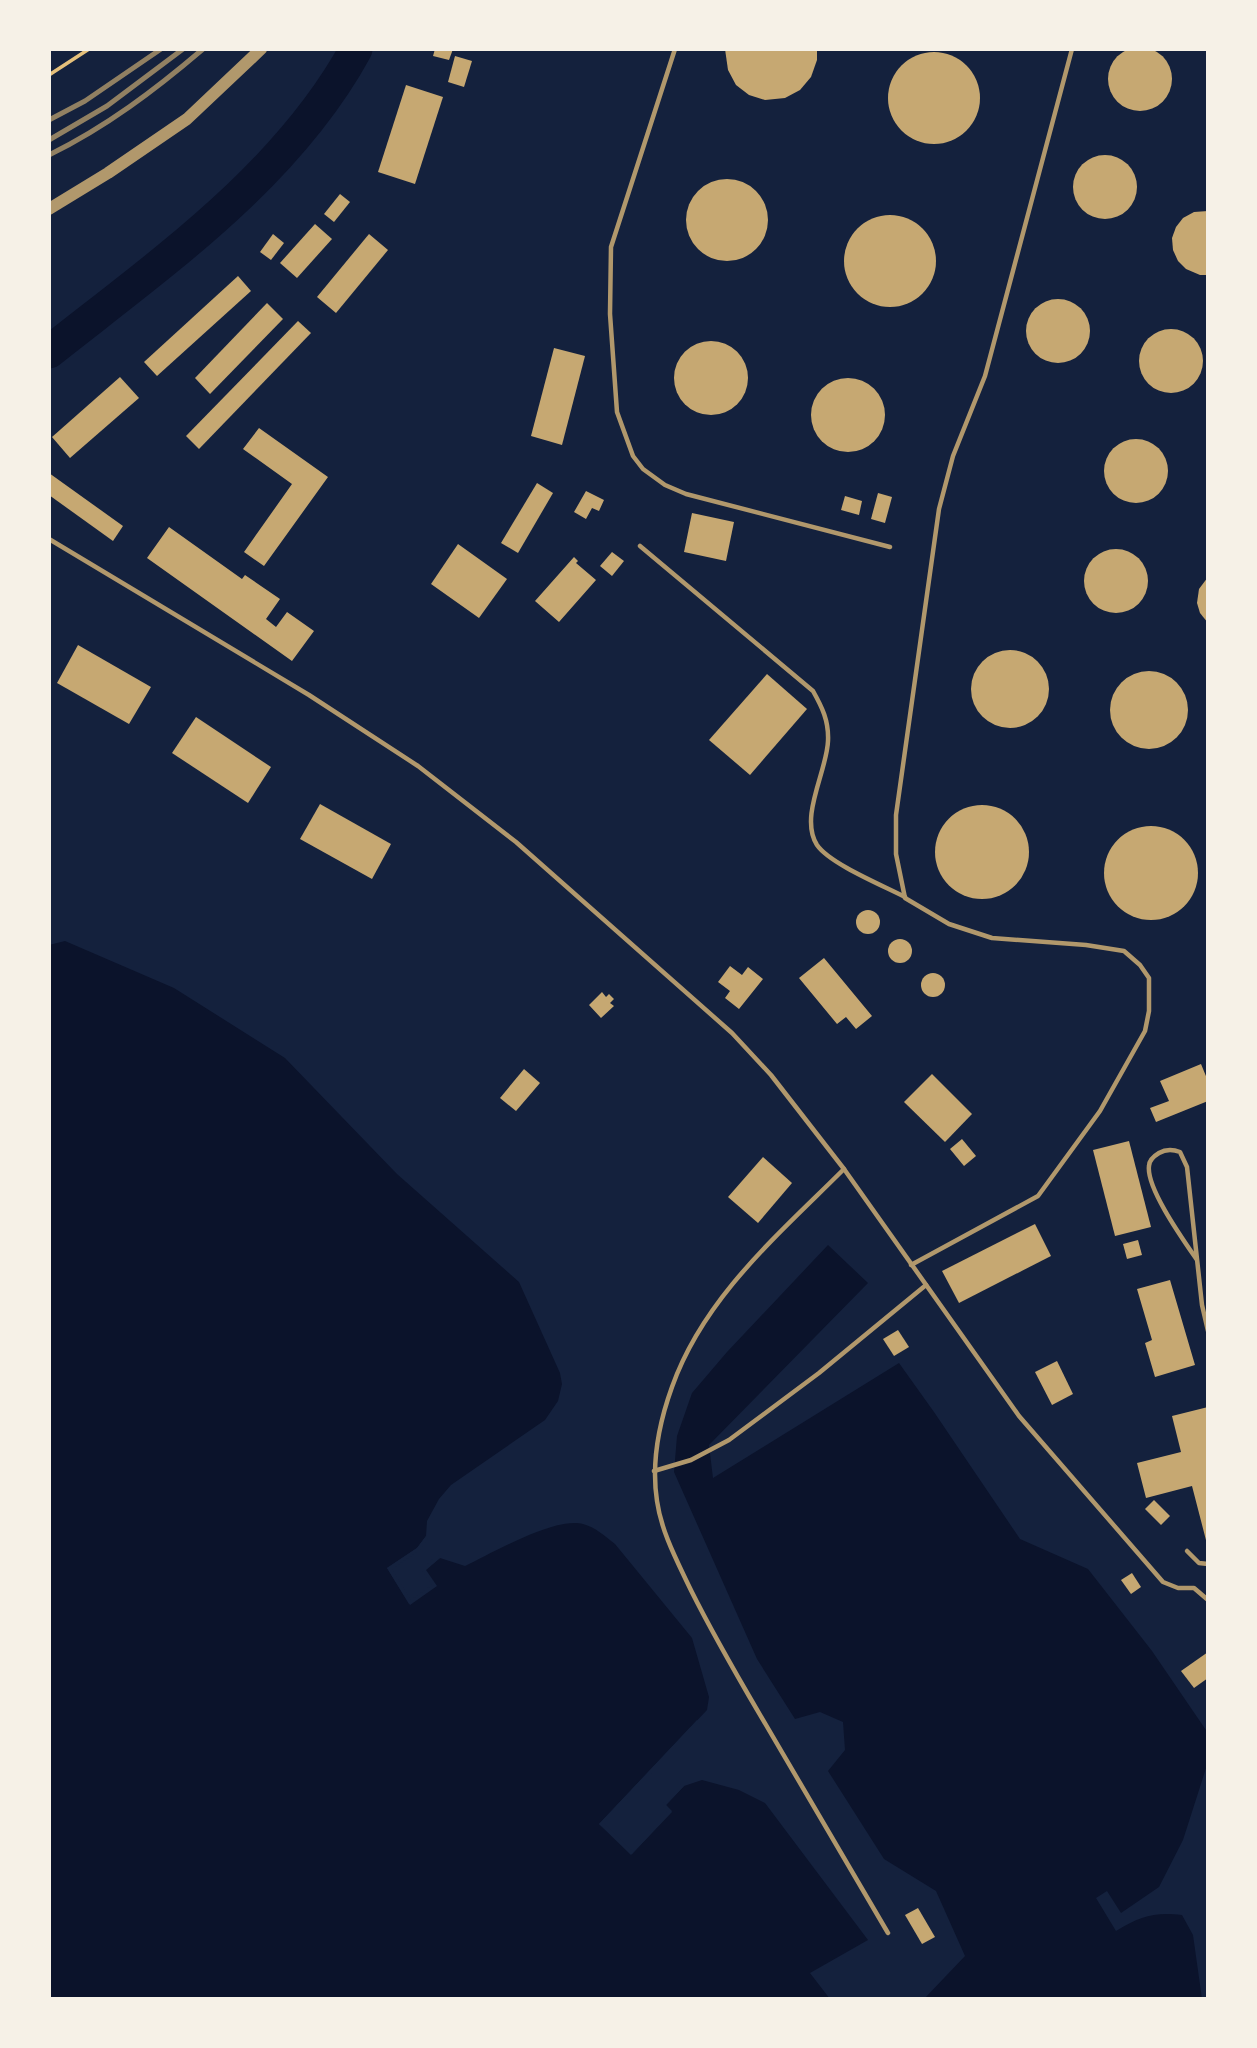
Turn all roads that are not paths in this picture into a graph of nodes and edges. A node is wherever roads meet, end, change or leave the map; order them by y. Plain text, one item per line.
1 (261, 49) edge
2 (675, 49) edge
3 (1072, 49) edge
4 (49, 209) edge
5 (49, 539) edge
6 (640, 547) dead end
7 (890, 547) dead end
8 (905, 898) junction
9 (844, 1169) junction
10 (1197, 1260) junction
11 (911, 1265) junction
12 (926, 1285) junction
13 (1208, 1331) edge
14 (654, 1471) junction
15 (1187, 1551) dead end
16 (1208, 1564) edge
17 (1208, 1600) edge
18 (888, 1933) dead end

1 - 4 street
2 - 7 lane
3 - 8 lane
5 - 9 lane
6 - 8 lane
8 - 11 lane
9 - 11 lane
9 - 14 lane
10 - 10 lane
10 - 13 lane
11 - 12 lane
12 - 14 lane
12 - 17 lane
14 - 18 lane
15 - 16 lane

